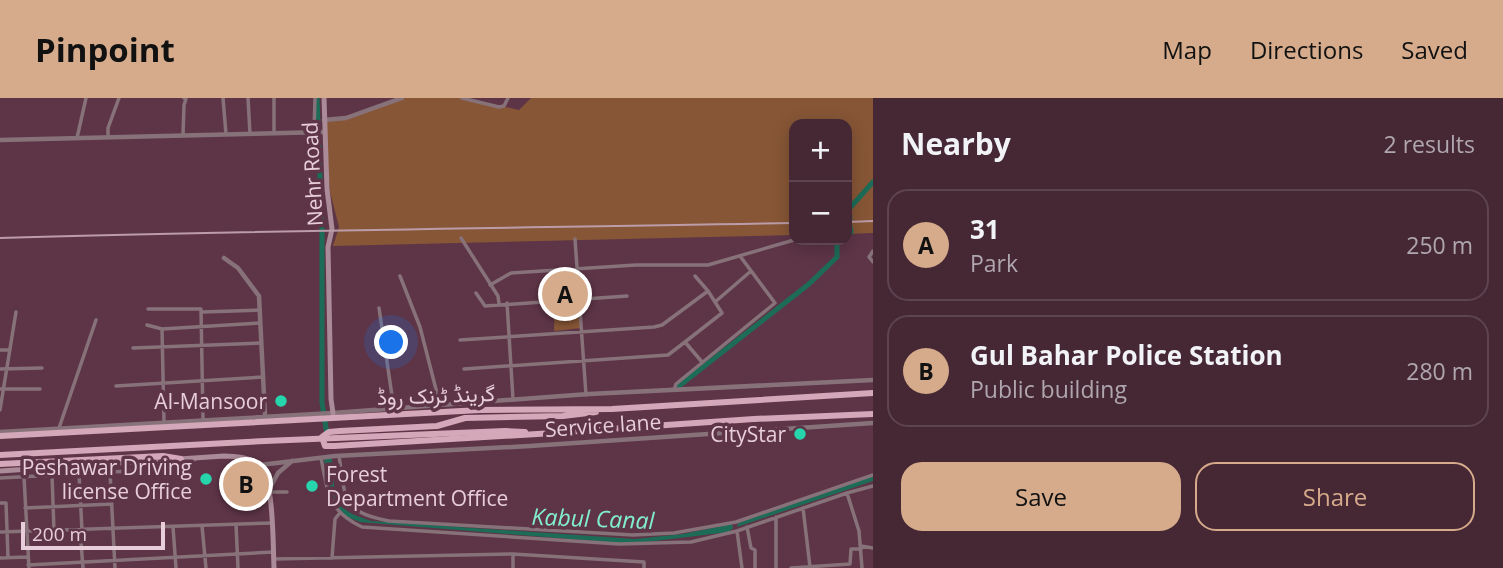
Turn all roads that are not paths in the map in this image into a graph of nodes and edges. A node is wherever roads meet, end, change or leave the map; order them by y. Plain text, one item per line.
1 (86, 98) edge
2 (119, 98) edge
3 (184, 98) edge
4 (223, 98) edge
5 (248, 98) edge
6 (274, 98) edge
7 (315, 98) edge
8 (324, 98) edge
9 (402, 98) edge
10 (463, 98) edge
11 (508, 98) edge
12 (392, 100) edge
13 (324, 120) junction
14 (314, 132) junction
15 (324, 132) junction
16 (274, 133) junction
17 (226, 134) junction
18 (250, 134) junction
19 (183, 135) junction
20 (108, 137) junction
21 (77, 138) junction
22 (0, 139) edge
23 (461, 238) dead end
24 (575, 239) dead end
25 (789, 241) edge
26 (873, 251) edge
27 (740, 256) junction
28 (224, 258) dead end
29 (873, 262) edge
30 (577, 269) junction
31 (751, 271) junction
32 (400, 276) dead end
33 (695, 276) dead end
34 (490, 285) junction
35 (708, 291) junction
36 (476, 293) dead end
37 (627, 296) dead end
38 (579, 300) junction
39 (715, 302) junction
40 (499, 303) junction
41 (507, 303) junction
42 (379, 308) dead end
43 (148, 309) dead end
44 (260, 310) junction
45 (16, 312) dead end
46 (202, 312) junction
47 (96, 320) dead end
48 (260, 323) junction
49 (147, 325) dead end
50 (202, 326) junction
51 (162, 329) junction
52 (581, 332) junction
53 (509, 336) junction
54 (460, 340) dead end
55 (261, 342) junction
56 (685, 342) junction
57 (202, 345) junction
58 (133, 348) dead end
59 (162, 348) junction
60 (0, 350) edge
61 (10, 350) junction
62 (584, 360) junction
63 (702, 362) junction
64 (512, 366) junction
65 (42, 368) dead end
66 (0, 369) edge
67 (7, 369) junction
68 (464, 369) dead end
69 (263, 377) junction
70 (873, 380) edge
71 (203, 382) junction
72 (163, 384) junction
73 (116, 386) dead end
74 (2, 389) edge
75 (40, 389) dead end
76 (674, 391) junction
77 (873, 393) edge
78 (586, 395) junction
79 (513, 399) junction
80 (497, 400) junction
81 (440, 405) junction
82 (394, 409) junction
83 (612, 409) junction
84 (0, 410) edge
85 (496, 410) junction
86 (332, 414) junction
87 (873, 414) edge
88 (265, 416) junction
89 (320, 416) junction
90 (754, 419) junction
91 (204, 420) junction
92 (164, 422) junction
93 (873, 423) edge
94 (59, 428) junction
95 (755, 431) junction
96 (583, 432) junction
97 (554, 433) junction
98 (0, 434) edge
99 (583, 441) junction
100 (419, 442) junction
101 (368, 444) junction
102 (419, 452) junction
103 (369, 454) junction
104 (0, 455) edge
105 (337, 456) junction
106 (323, 457) junction
107 (196, 458) junction
108 (181, 459) junction
109 (293, 460) junction
110 (0, 464) edge
111 (260, 465) junction
112 (0, 471) edge
113 (110, 472) junction
114 (79, 474) junction
115 (52, 475) junction
116 (873, 475) edge
117 (24, 477) junction
118 (0, 478) edge
119 (873, 486) edge
120 (270, 490) junction
121 (287, 492) dead end
122 (847, 492) junction
123 (0, 503) edge
124 (112, 504) junction
125 (80, 506) junction
126 (53, 507) junction
127 (25, 508) junction
128 (803, 508) junction
129 (339, 514) junction
130 (776, 517) junction
131 (271, 523) junction
132 (236, 524) junction
133 (202, 526) junction
134 (173, 527) junction
135 (747, 527) junction
136 (114, 529) junction
137 (81, 530) junction
138 (26, 531) junction
139 (54, 531) junction
140 (737, 531) junction
141 (0, 532) edge
142 (8, 532) junction
143 (861, 547) junction
144 (873, 548) edge
145 (237, 554) junction
146 (513, 554) junction
147 (273, 555) junction
148 (205, 556) junction
149 (8, 557) junction
150 (27, 557) junction
151 (0, 558) edge
152 (176, 558) junction
153 (332, 558) junction
154 (115, 561) junction
155 (83, 565) edge
156 (28, 566) edge
157 (810, 567) edge
158 (115, 568) edge
159 (176, 568) edge
160 (206, 568) edge
161 (239, 568) edge
162 (274, 568) edge
163 (513, 568) edge
164 (644, 568) edge
165 (742, 568) edge
166 (755, 568) edge
167 (776, 568) edge
168 (791, 568) edge
169 (862, 568) edge

1 - 21 street
2 - 20 street
3 - 19 street
4 - 17 street
5 - 18 street
6 - 16 street
7 - 14 street
8 - 13 main road, Nehr Road
9 - 12 street
10 - 11 street
12 - 13 street
13 - 15 main road, Nehr Road
14 - 15 street
14 - 16 street
15 - 86 main road, Nehr Road
16 - 18 street
17 - 18 street
17 - 19 street
19 - 20 street
20 - 21 street
21 - 22 street
23 - 34 street
24 - 30 street
25 - 27 street
26 - 29 street
27 - 30 street
27 - 31 street
28 - 44 street
30 - 34 street
30 - 38 street
31 - 39 street
31 - 63 street
32 - 81 street
33 - 35 street
34 - 40 street
35 - 39 street
35 - 52 street
36 - 40 street
37 - 38 street
38 - 41 street
38 - 52 street
39 - 56 street
40 - 41 street
41 - 53 street
42 - 82 street
43 - 46 street
44 - 46 street
44 - 48 street
45 - 61 street
46 - 50 street
47 - 94 street
48 - 50 street
48 - 55 street
49 - 51 street
50 - 51 street
50 - 57 street
51 - 59 street
52 - 53 street
52 - 62 street
53 - 54 street
53 - 64 street
55 - 57 street
55 - 69 street
56 - 62 street
56 - 63 street
57 - 59 street
57 - 71 street
58 - 59 street
59 - 72 street
60 - 61 street
61 - 67 street
62 - 64 street
62 - 78 street
63 - 76 street
64 - 68 street
64 - 79 street
65 - 67 street
66 - 67 street
67 - 74 street
69 - 71 street
69 - 88 street
70 - 76 street
71 - 72 street
71 - 91 street
72 - 73 street
72 - 92 street
74 - 75 street
74 - 84 street
76 - 78 street
77 - 83 highway, گرینڈ ٹرنک روڈ
78 - 79 street
79 - 80 street
80 - 81 street
80 - 85 street
81 - 82 street
82 - 86 street
83 - 85 highway, گرینڈ ٹرنک روڈ
83 - 101 highway
85 - 86 highway, گرینڈ ٹرنک روڈ
86 - 89 highway, گرینڈ ٹرنک روڈ
87 - 90 highway, گرینڈ ٹرنک روڈ
88 - 89 street
88 - 91 street
89 - 98 highway, گرینڈ ٹرنک روڈ
90 - 95 street
90 - 96 highway, گرینڈ ٹرنک روڈ
91 - 92 street
92 - 94 street
93 - 95 street, Service lane
94 - 98 street
95 - 99 street, Service lane
96 - 97 highway, گرینڈ ٹرنک روڈ
96 - 99 street
97 - 100 highway
97 - 104 highway, گرینڈ ٹرنک روڈ, bridge
99 - 102 street, Service lane
100 - 101 highway
100 - 102 street
101 - 103 street
102 - 103 street, Service lane
103 - 105 street, Service lane
105 - 106 street, Service lane
105 - 116 street
106 - 109 street, Service lane
106 - 129 street
107 - 108 main road
107 - 111 main road
107 - 113 street
108 - 110 highway
108 - 112 main road
109 - 111 street, Service lane
109 - 120 street
111 - 120 main road
113 - 114 street
113 - 124 street
114 - 115 street
114 - 125 street
115 - 117 street
115 - 126 street
117 - 118 street
117 - 127 street
119 - 122 street
120 - 121 street
120 - 131 main road
122 - 128 street
122 - 143 street
123 - 142 street
124 - 125 street
124 - 136 street
125 - 126 street
125 - 137 street
126 - 127 street
126 - 139 street
127 - 138 street
128 - 130 street
128 - 157 street
129 - 140 street
129 - 153 street
130 - 135 street
130 - 167 street
131 - 132 street
131 - 147 main road
132 - 133 street
132 - 145 street
133 - 134 street
133 - 148 street
134 - 136 street
134 - 152 street
135 - 140 street
135 - 166 street
136 - 137 street
136 - 154 street
137 - 139 street
137 - 155 street
138 - 139 street
138 - 142 street
138 - 150 street
140 - 165 street
141 - 142 street
142 - 149 street
143 - 144 street
143 - 157 street
143 - 169 street
145 - 147 street
145 - 148 street
145 - 161 street
146 - 153 street
146 - 163 street
146 - 164 street
147 - 153 street
147 - 162 main road
148 - 152 street
148 - 160 street
149 - 150 street
149 - 151 street
150 - 156 street
152 - 154 street
152 - 159 street
154 - 155 street
154 - 158 street
155 - 156 street
157 - 168 street

